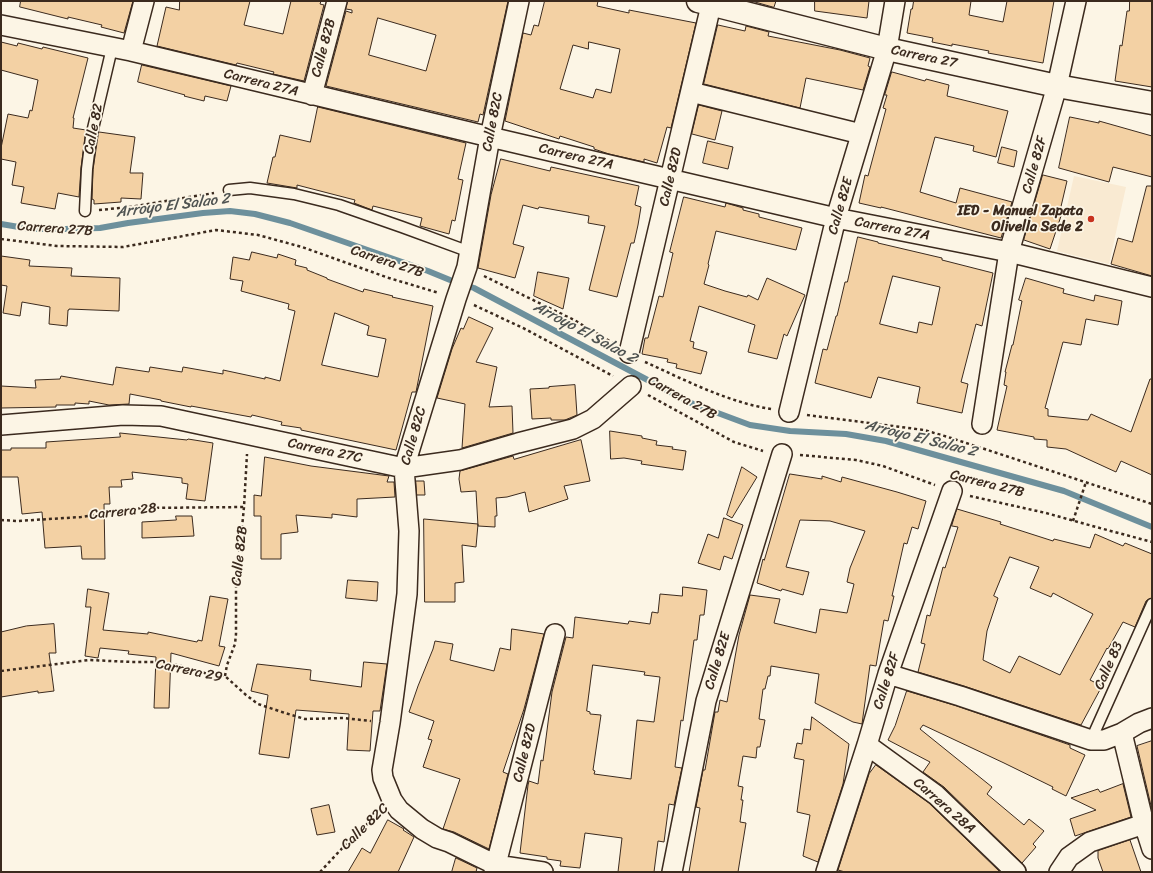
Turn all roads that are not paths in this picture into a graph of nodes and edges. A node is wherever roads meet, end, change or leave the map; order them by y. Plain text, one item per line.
1 (144, 1) edge
2 (337, 1) edge
3 (519, 1) edge
4 (895, 1) edge
5 (1076, 1) edge
6 (708, 2) edge
7 (1, 25) edge
8 (112, 48) junction
9 (887, 49) junction
10 (131, 51) junction
11 (1058, 86) junction
12 (691, 92) junction
13 (312, 95) junction
14 (1152, 103) edge
15 (861, 134) junction
16 (490, 137) junction
17 (670, 179) junction
18 (228, 190) road end
19 (85, 211) road end
20 (836, 218) junction
21 (1010, 252) junction
22 (469, 260) junction
23 (1152, 286) edge
24 (629, 353) dead end
25 (632, 386) road end
26 (789, 412) dead end
27 (982, 424) dead end
28 (1, 425) edge
29 (782, 454) road end
30 (404, 468) junction
31 (952, 491) road end
32 (1152, 604) edge
33 (555, 634) dead end
34 (888, 674) junction
35 (1152, 718) edge
36 (1122, 733) junction
37 (1091, 740) junction
38 (867, 745) junction
39 (1148, 823) edge
40 (1152, 849) edge
41 (495, 869) edge
42 (543, 872) edge
43 (672, 872) edge
44 (826, 872) edge
45 (1016, 872) edge
46 (1059, 872) edge

1 - 10 street
2 - 13 street, Calle 82B
3 - 16 street, Calle 82C
4 - 9 street, Calle 82E
5 - 11 street, Calle 82F
6 - 9 street, Carrera 27
6 - 12 street, Calle 82D
7 - 8 street, Carrera 27A
8 - 10 street, Carrera 27A
8 - 19 lane, Calle 82
9 - 11 street, Carrera 27
9 - 15 street, Calle 82E
10 - 13 street, Carrera 27A
11 - 14 street, Carrera 27
11 - 21 street, Calle 82F
12 - 15 street
12 - 17 street, Calle 82D
13 - 16 street, Carrera 27A
15 - 20 street, Calle 82E
16 - 17 street, Carrera 27A
16 - 22 street, Calle 82C
17 - 20 street, Carrera 27A
17 - 24 street, Calle 82D
18 - 22 lane
20 - 21 street, Carrera 27A
20 - 26 street, Calle 82E
21 - 23 street, Carrera 27A
21 - 27 street, Calle 82F
22 - 30 street, Calle 82C
25 - 30 street, Carrera 27C
28 - 30 street, Carrera 27C
29 - 43 street, Calle 82E
30 - 41 street, Calle 82C
31 - 34 street, Calle 82F
32 - 37 lane, Calle 83
33 - 41 street, Calle 82D
34 - 37 street
34 - 38 street, Calle 82F
35 - 36 street
36 - 37 street
36 - 39 street
38 - 44 street, Calle 82F
38 - 45 street, Carrera 28A
39 - 40 street
39 - 46 street
41 - 42 street

